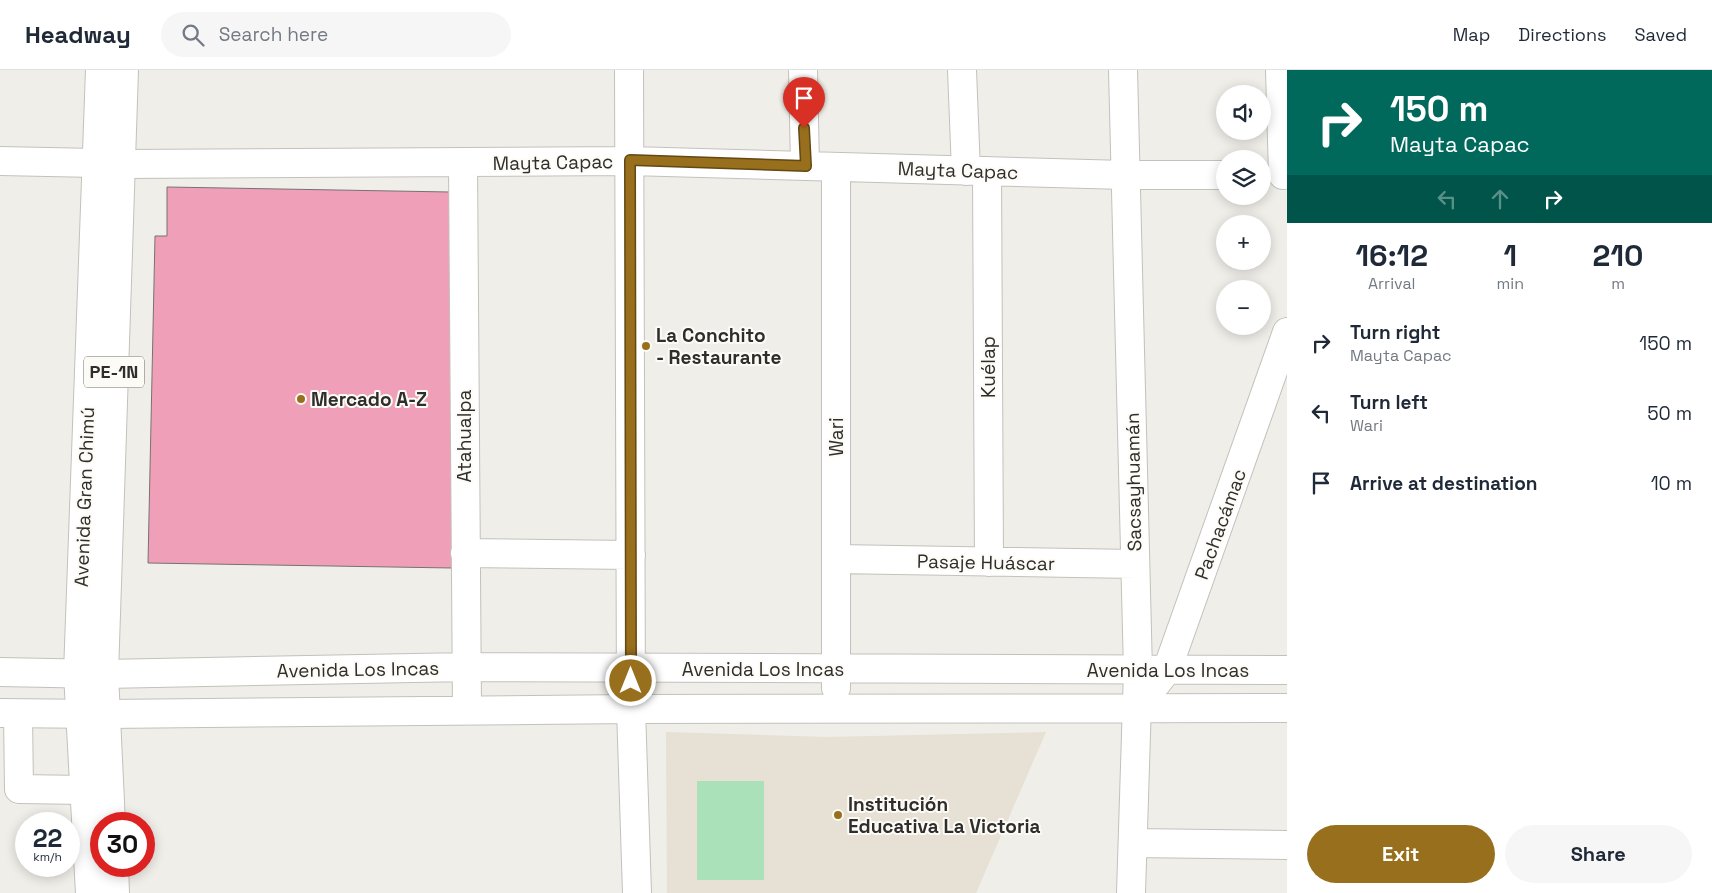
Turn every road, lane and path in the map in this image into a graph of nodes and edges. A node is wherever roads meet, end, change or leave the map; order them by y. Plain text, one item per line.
1 (100, 70) edge
2 (124, 70) edge
3 (629, 70) edge
4 (803, 70) edge
5 (962, 70) edge
6 (1123, 70) edge
7 (1280, 70) edge
8 (630, 160) junction
9 (0, 162) edge
10 (108, 163) junction
11 (462, 163) junction
12 (806, 166) junction
13 (836, 167) junction
14 (976, 171) junction
15 (1126, 175) junction
16 (1216, 175) edge
17 (1277, 175) edge
18 (1287, 332) edge
19 (465, 553) junction
20 (631, 555) junction
21 (836, 559) junction
22 (989, 562) junction
23 (1135, 564) junction
24 (466, 667) junction
25 (631, 668) junction
26 (836, 669) junction
27 (1168, 670) junction
28 (1287, 670) edge
29 (1138, 671) junction
30 (0, 672) edge
31 (91, 673) junction
32 (1137, 706) junction
33 (836, 708) junction
34 (1287, 708) edge
35 (631, 709) junction
36 (467, 710) junction
37 (9, 714) edge
38 (92, 714) junction
39 (84, 790) junction
40 (109, 812) edge
41 (1134, 843) junction
42 (1287, 845) edge
43 (114, 877) edge
44 (90, 893) edge
45 (115, 893) edge
46 (637, 893) edge
47 (1131, 893) edge

1 - 10 main road, Avenida Gran Chimú / PE-1N
2 - 10 main road, Avenida Gran Chimú / PE-1N
3 - 8 main road
4 - 12 main road
5 - 14 main road, Kuélap
6 - 15 main road, Sacsayhuamán
7 - 17 main road
8 - 11 main road, Mayta Capac
8 - 12 main road, Mayta Capac
8 - 20 main road
9 - 10 main road, Mayta Capac
10 - 11 main road, Mayta Capac
10 - 31 main road, Avenida Gran Chimú / PE-1N
11 - 19 main road, Atahualpa
12 - 13 main road, Mayta Capac
13 - 14 main road, Mayta Capac
13 - 21 main road, Wari
14 - 15 main road, Mayta Capac
14 - 22 main road, Kuélap
15 - 16 main road, Mayta Capac
15 - 23 main road, Sacsayhuamán
18 - 27 main road, Pachacámac
19 - 20 main road
19 - 24 main road, Atahualpa
20 - 25 main road
21 - 22 main road, Pasaje Huáscar
21 - 26 main road, Wari
22 - 23 main road, Pasaje Huáscar
23 - 29 main road, Sacsayhuamán
24 - 25 main road, Avenida Los Incas
24 - 31 main road, Avenida Los Incas
24 - 36 main road, Atahualpa
25 - 26 main road, Avenida Los Incas
25 - 35 main road
26 - 29 main road, Avenida Los Incas
26 - 33 main road, Wari
27 - 28 main road, Avenida Los Incas
27 - 29 main road, Avenida Los Incas
27 - 32 main road, Pachacámac
29 - 32 main road, Sacsayhuamán
30 - 31 main road, Avenida Los Incas
31 - 38 main road, Avenida Gran Chimú / PE-1N
32 - 33 main road, Avenida Los Incas
32 - 34 main road, Avenida Los Incas
32 - 41 main road, Sacsayhuamán
33 - 35 main road, Avenida Los Incas
35 - 36 main road, Avenida Los Incas
35 - 46 main road
36 - 38 main road, Avenida Los Incas
37 - 38 main road, Avenida Los Incas
37 - 39 main road
38 - 39 main road, Avenida Gran Chimú / PE-1N
38 - 40 main road, Avenida Gran Chimú / PE-1N
39 - 44 main road, Avenida Gran Chimú / PE-1N
41 - 42 main road
41 - 47 main road, Sacsayhuamán
43 - 45 main road

